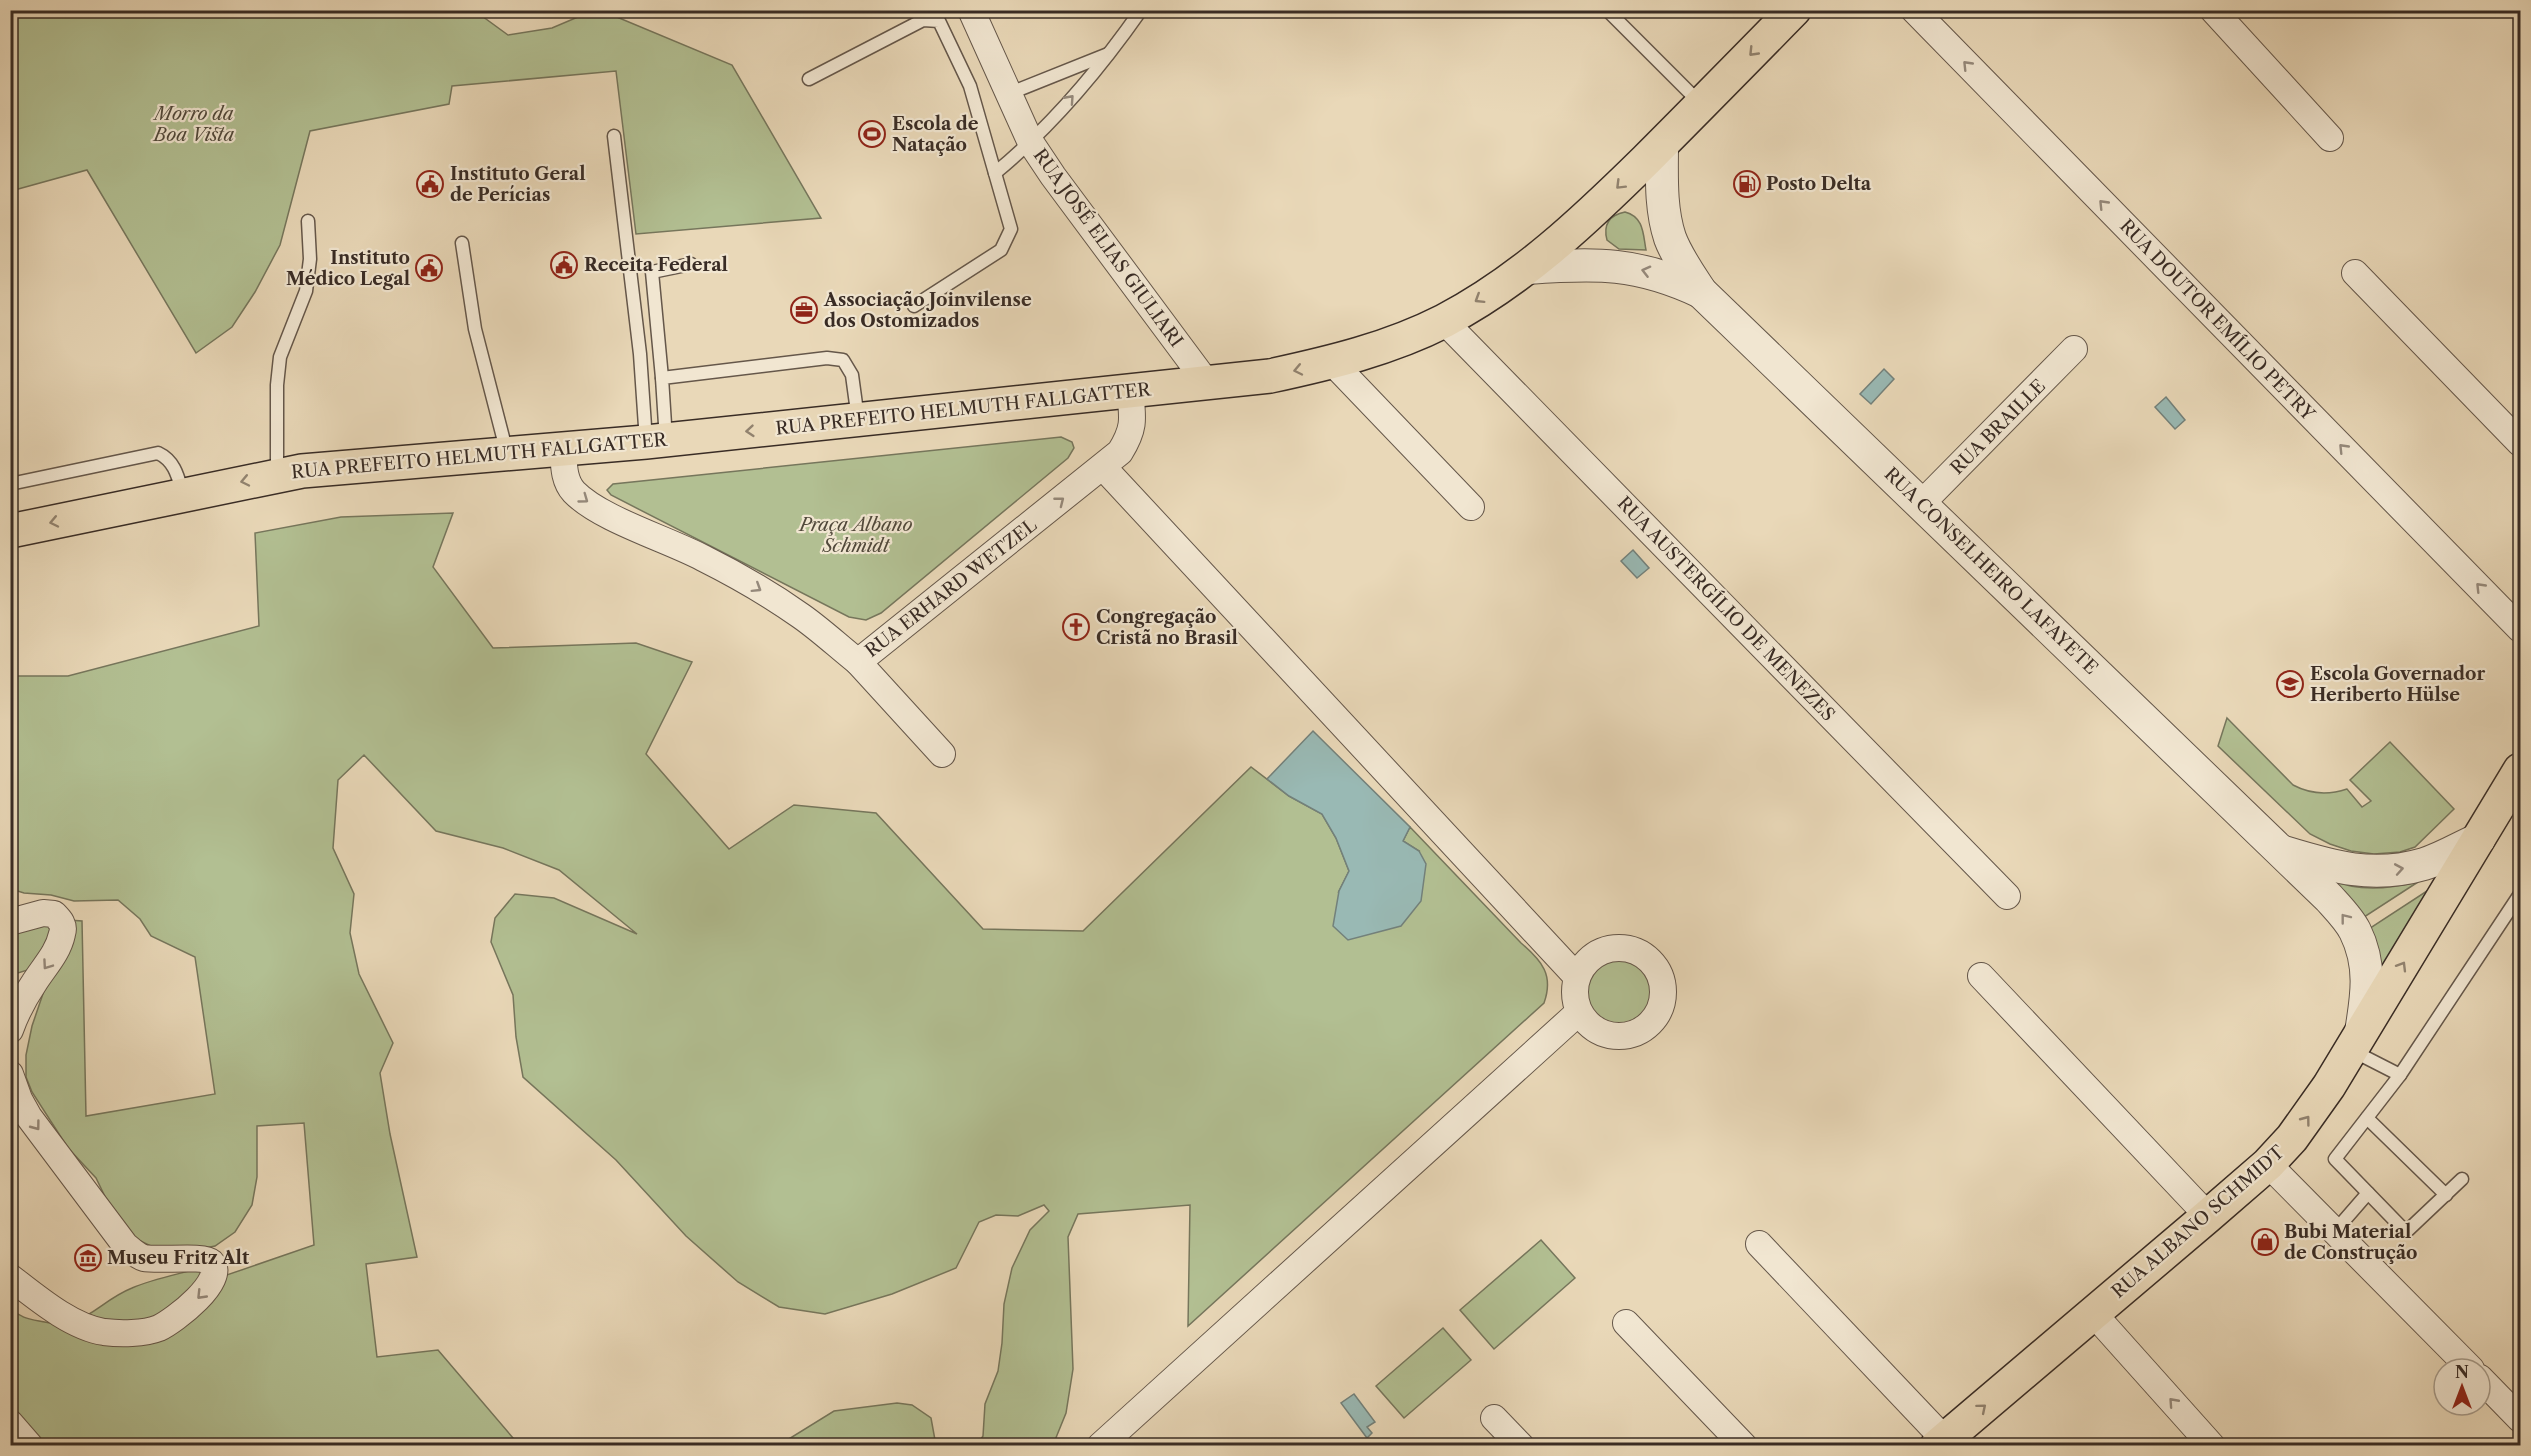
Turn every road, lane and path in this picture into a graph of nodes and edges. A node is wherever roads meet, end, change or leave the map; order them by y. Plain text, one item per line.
1 (971, 10) edge
2 (1141, 10) edge
3 (1607, 10) edge
4 (1794, 10) edge
5 (1914, 10) edge
6 (2213, 10) edge
7 (1112, 53) junction
8 (809, 79) dead end
9 (1008, 94) junction
10 (1702, 105) junction
11 (614, 136) dead end
12 (2330, 138) dead end
13 (1031, 143) junction
14 (1662, 144) junction
15 (995, 173) junction
16 (308, 221) dead end
17 (462, 243) dead end
18 (691, 264) dead end
19 (1528, 268) junction
20 (2355, 273) dead end
21 (1701, 292) junction
22 (914, 306) dead end
23 (1444, 321) junction
24 (2074, 350) dead end
25 (1332, 363) junction
26 (662, 378) junction
27 (1207, 383) junction
28 (1130, 391) junction
29 (858, 420) junction
30 (656, 441) junction
31 (2520, 443) edge
32 (563, 449) junction
33 (508, 454) junction
34 (1103, 467) junction
35 (277, 474) junction
36 (10, 484) edge
37 (183, 494) junction
38 (1921, 504) junction
39 (1471, 507) dead end
40 (10, 531) edge
41 (2520, 629) edge
42 (858, 662) junction
43 (942, 754) dead end
44 (2520, 770) edge
45 (2479, 839) junction
46 (2280, 851) junction
47 (2520, 894) edge
48 (2007, 896) dead end
49 (10, 922) edge
50 (1981, 976) dead end
51 (1577, 977) junction
52 (1579, 1011) junction
53 (10, 1030) edge
54 (2356, 1042) junction
55 (10, 1074) edge
56 (2400, 1075) junction
57 (2367, 1118) junction
58 (2268, 1164) junction
59 (2463, 1179) dead end
60 (2368, 1193) junction
61 (2446, 1195) junction
62 (2208, 1216) junction
63 (2335, 1231) junction
64 (1759, 1244) dead end
65 (10, 1277) edge
66 (2093, 1313) junction
67 (1626, 1323) dead end
68 (2459, 1357) edge
69 (2492, 1390) edge
70 (1494, 1418) dead end
71 (2520, 1419) edge
72 (10, 1423) edge
73 (1941, 1442) edge
74 (30, 1446) edge
75 (1100, 1446) edge
76 (1521, 1446) edge
77 (1744, 1446) edge
78 (2212, 1446) edge

1 - 9 street, RUA JOSÉ ELIAS GIULIARI
2 - 7 lane
3 - 10 lane
4 -> 10 main road, RUA PREFEITO HELMUTH FALLGATTER
41 -> 5 street, RUA DOUTOR EMÍLIO PETRY
6 - 12 street
7 - 9 lane
13 -> 7 lane
8 - 15 lane
9 - 13 street, RUA JOSÉ ELIAS GIULIARI
10 - 14 main road, RUA PREFEITO HELMUTH FALLGATTER
11 - 30 lane
13 - 15 lane
13 - 27 street, RUA JOSÉ ELIAS GIULIARI
14 -> 19 main road, RUA PREFEITO HELMUTH FALLGATTER
14 - 21 street, RUA CONSELHEIRO LAFAYETE
15 - 22 lane
16 - 35 lane
17 - 33 lane
18 - 26 lane
21 -> 19 street, RUA CONSELHEIRO LAFAYETE
19 -> 23 main road, RUA PREFEITO HELMUTH FALLGATTER
20 - 31 street
21 - 38 street, RUA CONSELHEIRO LAFAYETE
23 - 25 main road, RUA PREFEITO HELMUTH FALLGATTER
23 - 48 street, RUA AUSTERGÍLIO DE MENEZES
24 - 38 street, RUA BRAILLE
25 -> 27 main road, RUA PREFEITO HELMUTH FALLGATTER
25 - 39 street
26 - 29 lane
26 - 30 lane
27 - 28 main road, RUA PREFEITO HELMUTH FALLGATTER
28 - 29 main road, RUA PREFEITO HELMUTH FALLGATTER
28 - 34 street, RUA ERHARD WETZEL
29 -> 30 main road, RUA PREFEITO HELMUTH FALLGATTER
30 - 32 main road, RUA PREFEITO HELMUTH FALLGATTER
32 - 33 main road, RUA PREFEITO HELMUTH FALLGATTER
32 -> 42 street, RUA ERHARD WETZEL
33 - 35 main road, RUA PREFEITO HELMUTH FALLGATTER
42 -> 34 street, RUA ERHARD WETZEL
34 - 51 street
35 -> 37 main road, RUA PREFEITO HELMUTH FALLGATTER
36 - 37 lane
37 -> 40 main road, RUA PREFEITO HELMUTH FALLGATTER
38 - 46 street, RUA CONSELHEIRO LAFAYETE
42 - 43 street
44 - 45 main road, RUA ALBANO SCHMIDT
46 -> 45 street, RUA CONSELHEIRO LAFAYETE
54 -> 45 main road, RUA ALBANO SCHMIDT
54 -> 46 street, RUA CONSELHEIRO LAFAYETE
47 - 56 lane
49 -> 53 street
50 - 62 street
51 - 52 street
51 - 52 street
52 - 75 street
54 - 56 lane
58 -> 54 main road, RUA ALBANO SCHMIDT
55 -> 65 street
56 - 57 lane
57 - 60 lane
57 - 61 lane
58 - 62 main road, RUA ALBANO SCHMIDT
58 - 63 street
59 - 61 lane
60 - 61 lane
60 - 63 lane
62 - 66 main road, RUA ALBANO SCHMIDT
63 - 68 street
64 - 73 street
73 -> 66 main road, RUA ALBANO SCHMIDT
78 -> 66 street
67 - 77 street
69 - 71 street
70 - 76 street
72 - 74 street

